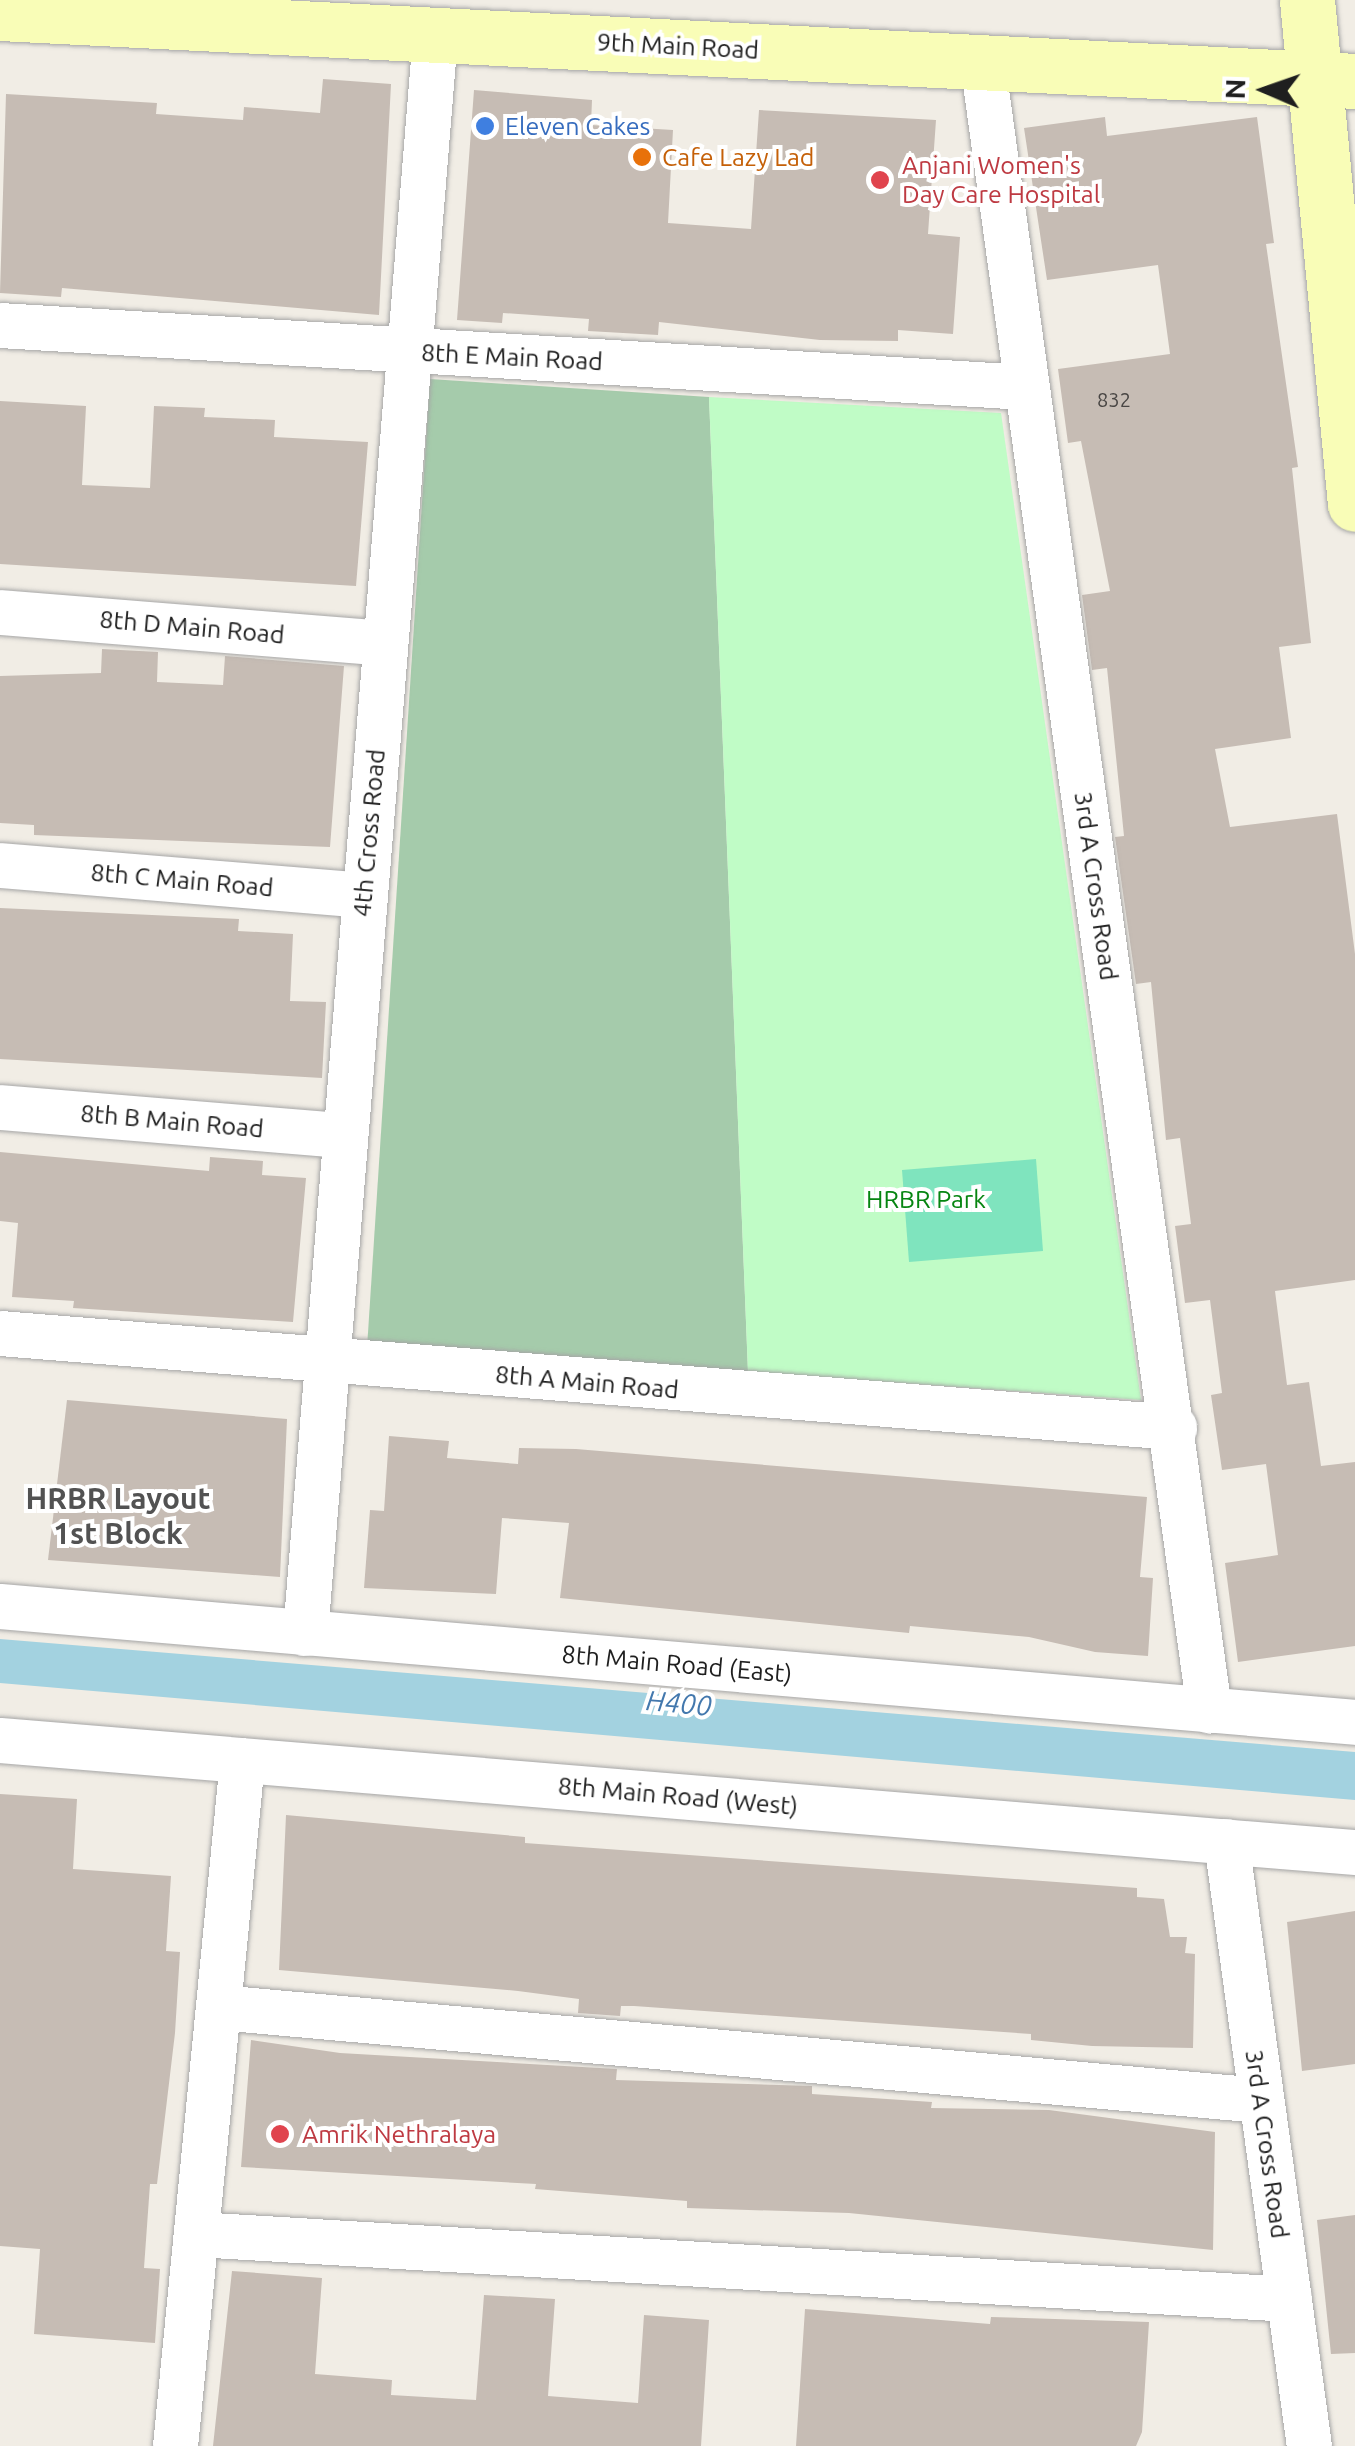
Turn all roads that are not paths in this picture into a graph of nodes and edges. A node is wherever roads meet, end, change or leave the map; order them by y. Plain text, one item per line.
1 (1307, 0) edge
2 (168, 10) edge
3 (0, 12) edge
4 (435, 34) junction
5 (982, 62) junction
6 (1336, 80) edge
7 (0, 326) edge
8 (408, 350) junction
9 (1024, 387) junction
10 (1353, 478) edge
11 (0, 612) edge
12 (384, 643) junction
13 (0, 865) edge
14 (364, 895) junction
15 (0, 1107) edge
16 (344, 1135) junction
17 (0, 1332) edge
18 (325, 1360) junction
19 (1174, 1427) junction
20 (0, 1606) edge
21 (305, 1632) junction
22 (1209, 1710) junction
23 (1355, 1722) edge
24 (0, 1740) edge
25 (242, 1760) junction
26 (1226, 1842) junction
27 (1355, 1852) edge
28 (218, 2007) junction
29 (1261, 2100) junction
30 (196, 2234) junction
31 (1289, 2299) junction
32 (175, 2446) edge
33 (1309, 2446) edge

1 - 6 street
2 - 3 street, 9th Main Road
2 - 4 street, 9th Main Road
4 - 5 street, 9th Main Road
4 - 8 street, 4th Cross Road
5 - 6 street, 9th Main Road
5 - 9 street, 3rd A Cross Road
6 - 10 street
7 - 8 street, 8th E Main Road
8 - 9 street, 8th E Main Road
8 - 12 street, 4th Cross Road
9 - 19 street, 3rd A Cross Road
11 - 12 street, 8th D Main Road
12 - 14 street, 4th Cross Road
13 - 14 street, 8th C Main Road
14 - 16 street, 4th Cross Road
15 - 16 street, 8th B Main Road
16 - 18 street, 4th Cross Road
17 - 18 street, 8th A Main Road
18 - 19 street, 8th A Main Road
18 - 21 street, 4th Cross Road
19 - 22 street, 3rd A Cross Road
20 - 21 street, 8th Main Road (East)
21 - 22 street, 8th Main Road (East)
22 - 23 street, 8th Main Road (East)
24 - 25 street, 8th Main Road (West)
25 - 26 street, 8th Main Road (West)
25 - 28 street
26 - 27 street, 8th Main Road (West)
26 - 29 street, 3rd A Cross Road
28 - 29 street
28 - 30 street
29 - 31 street, 3rd A Cross Road
30 - 31 street
30 - 32 street
31 - 33 street, 3rd A Cross Road

